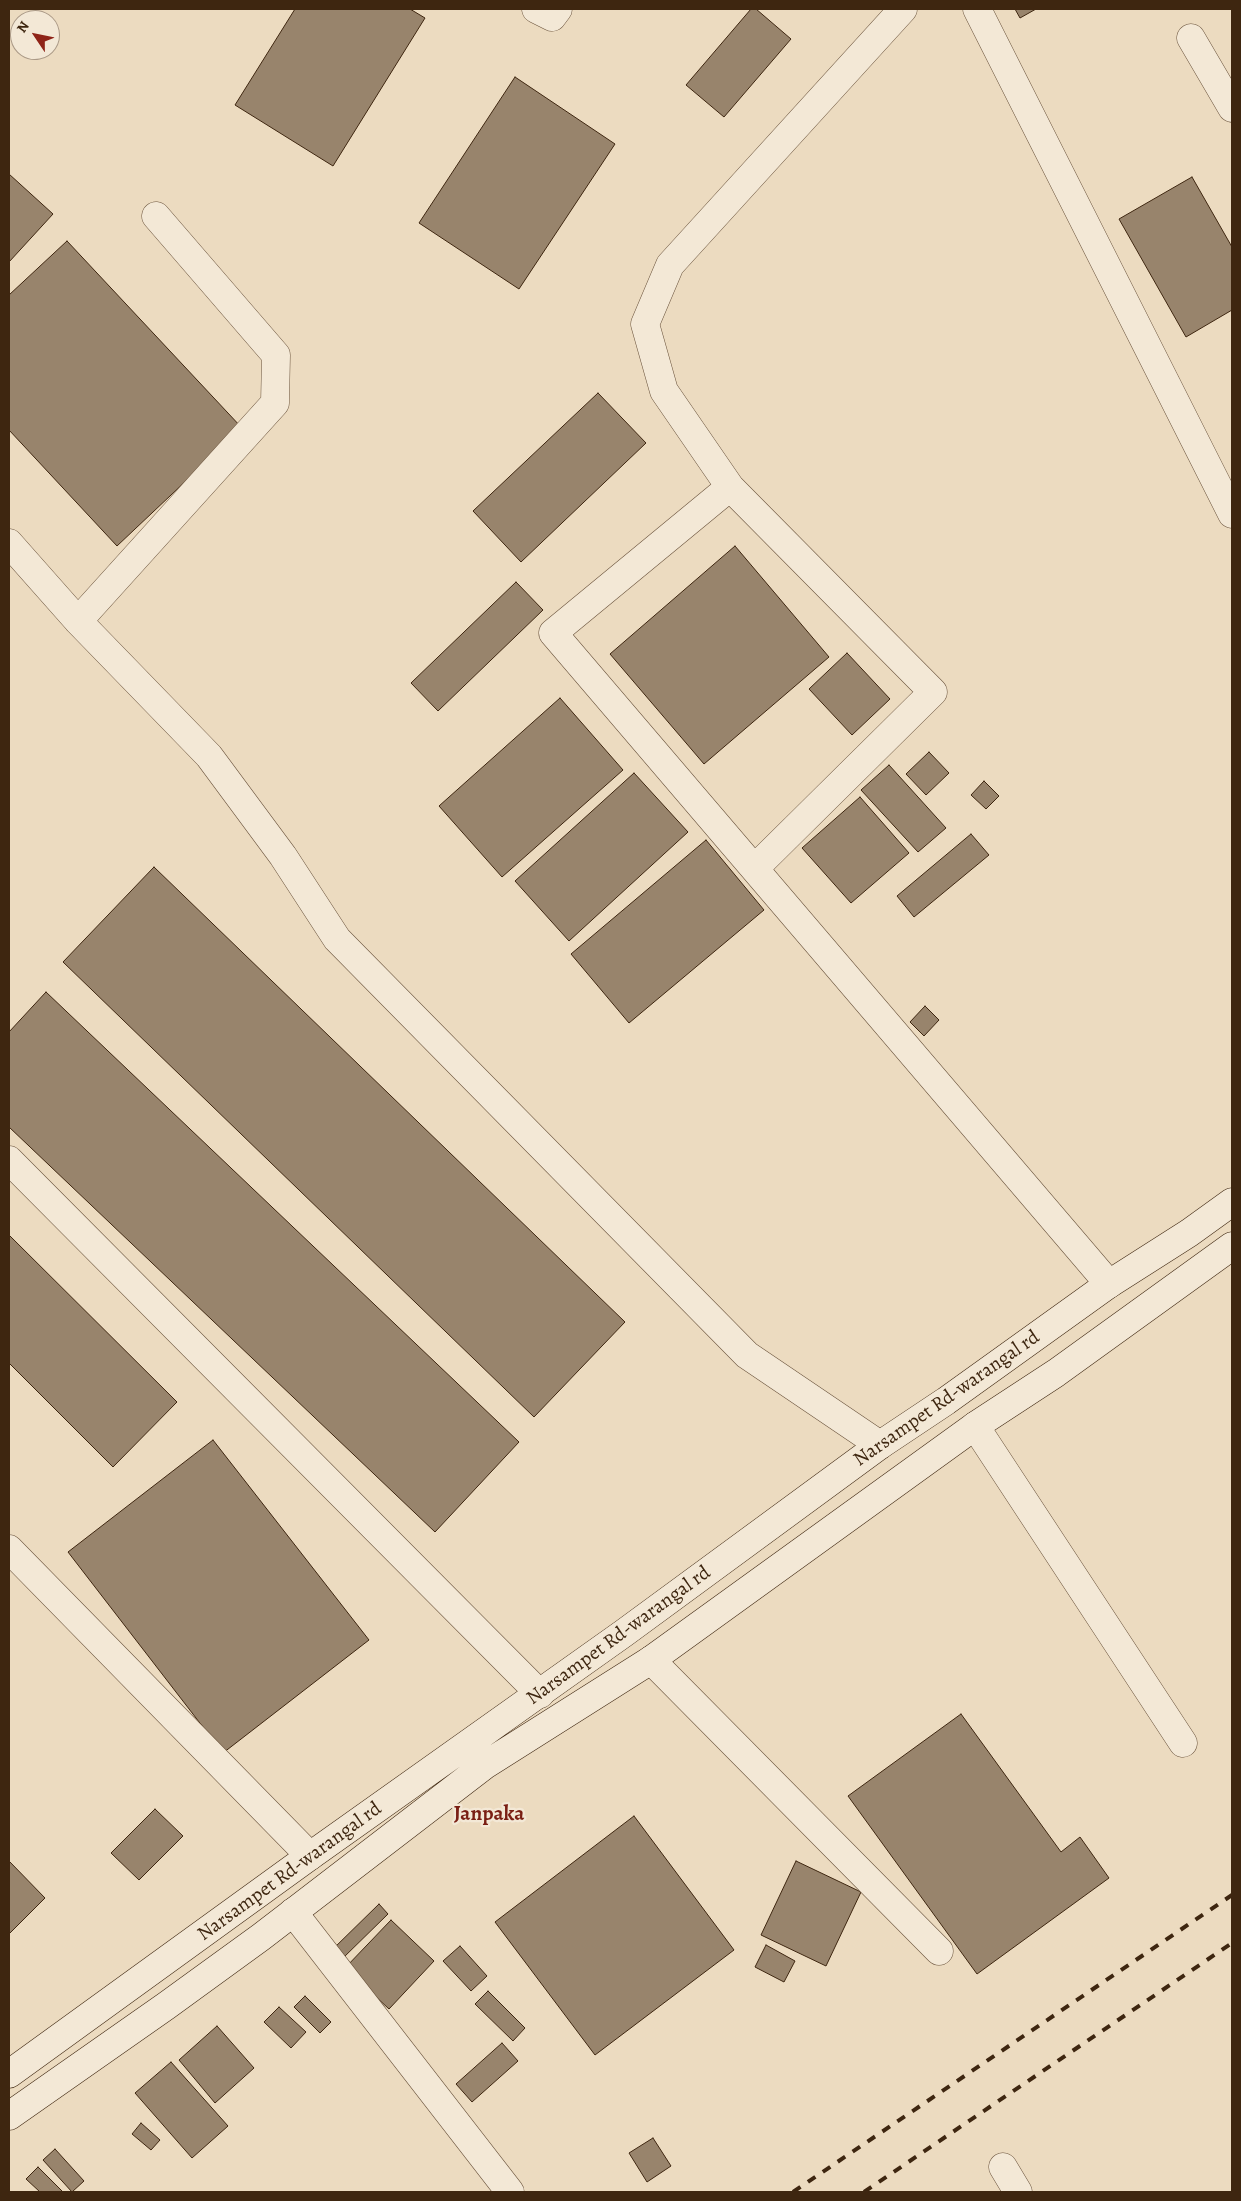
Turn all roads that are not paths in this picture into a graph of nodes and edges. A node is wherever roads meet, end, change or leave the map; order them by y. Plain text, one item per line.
1 (536, 9) edge
2 (558, 9) edge
3 (903, 9) edge
4 (977, 9) edge
5 (1191, 38) dead end
6 (1232, 108) edge
7 (156, 216) dead end
8 (730, 488) junction
9 (1232, 514) edge
10 (9, 543) edge
11 (78, 621) junction
12 (755, 868) junction
13 (9, 1160) edge
14 (1232, 1202) edge
15 (1229, 1253) edge
16 (1109, 1284) junction
17 (974, 1426) junction
18 (880, 1445) junction
19 (9, 1549) edge
20 (651, 1660) junction
21 (540, 1694) junction
22 (1183, 1743) dead end
23 (310, 1856) junction
24 (294, 1912) junction
25 (939, 1951) dead end
26 (9, 2074) edge
27 (9, 2116) edge
28 (1003, 2167) dead end
29 (510, 2192) edge
30 (1018, 2192) edge

1 - 2 street
3 - 8 street
4 - 9 street
5 - 6 street
7 - 11 street
8 - 12 street
8 - 12 street
10 - 11 street
11 - 18 street
12 - 16 street
13 - 21 street
14 - 16 street, Narsampet Rd-warangal rd
15 - 17 street, Narsampet Rd-warangal rd
16 - 18 street, Narsampet Rd-warangal rd
17 - 20 street, Narsampet Rd-warangal rd
17 - 22 street
18 - 21 street, Narsampet Rd-warangal rd
19 - 23 street
20 - 24 street, Narsampet Rd-warangal rd
20 - 25 street
21 - 23 street, Narsampet Rd-warangal rd
23 - 26 street, Narsampet Rd-warangal rd
24 - 27 street, Narsampet Rd-warangal rd
24 - 29 street
28 - 30 street

